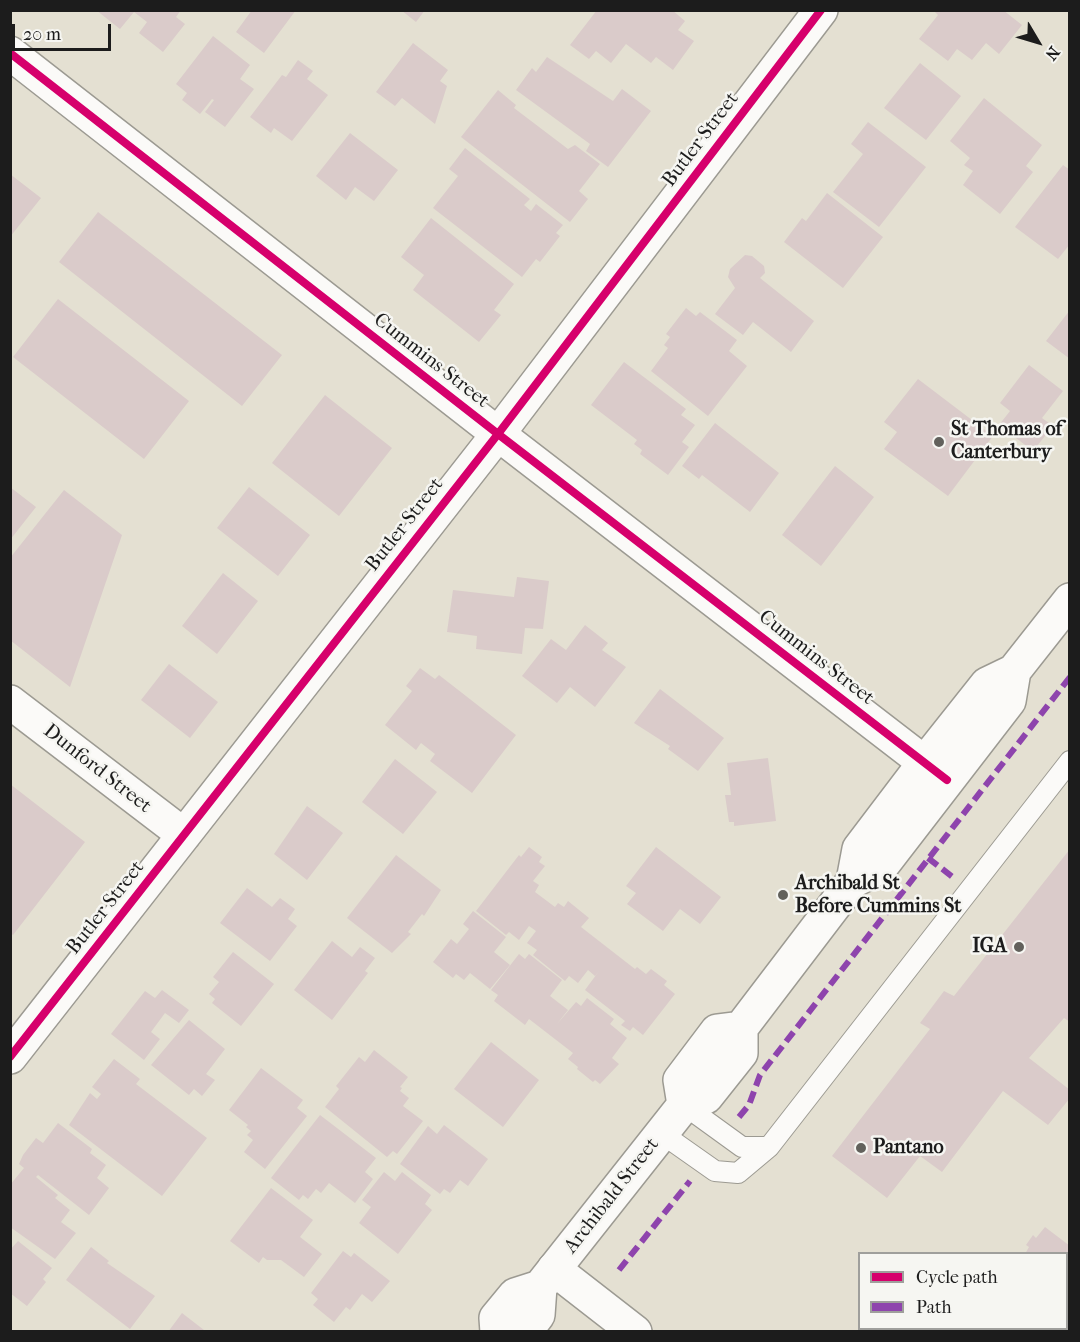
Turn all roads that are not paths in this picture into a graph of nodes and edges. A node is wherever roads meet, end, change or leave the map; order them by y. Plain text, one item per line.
1 (813, 13) edge
2 (10, 53) edge
3 (498, 434) junction
4 (1070, 600) edge
5 (10, 702) edge
6 (936, 771) junction
7 (1066, 775) edge
8 (184, 835) junction
9 (10, 1057) edge
10 (684, 1105) junction
11 (661, 1133) junction
12 (769, 1147) junction
13 (547, 1278) junction
14 (497, 1332) edge
15 (525, 1332) edge
16 (636, 1332) edge

1 - 3 street, Butler Street
2 - 3 street, Cummins Street
3 - 6 street, Cummins Street
3 - 8 street, Butler Street
4 - 6 street, Archibald Street
5 - 8 street, Dunford Street
6 - 10 street, Archibald Street
7 - 12 lane
8 - 9 street, Butler Street
10 - 11 street, Archibald Street
10 - 12 lane
11 - 12 lane
11 - 13 street, Archibald Street
13 - 14 street
13 - 15 street
13 - 16 street

